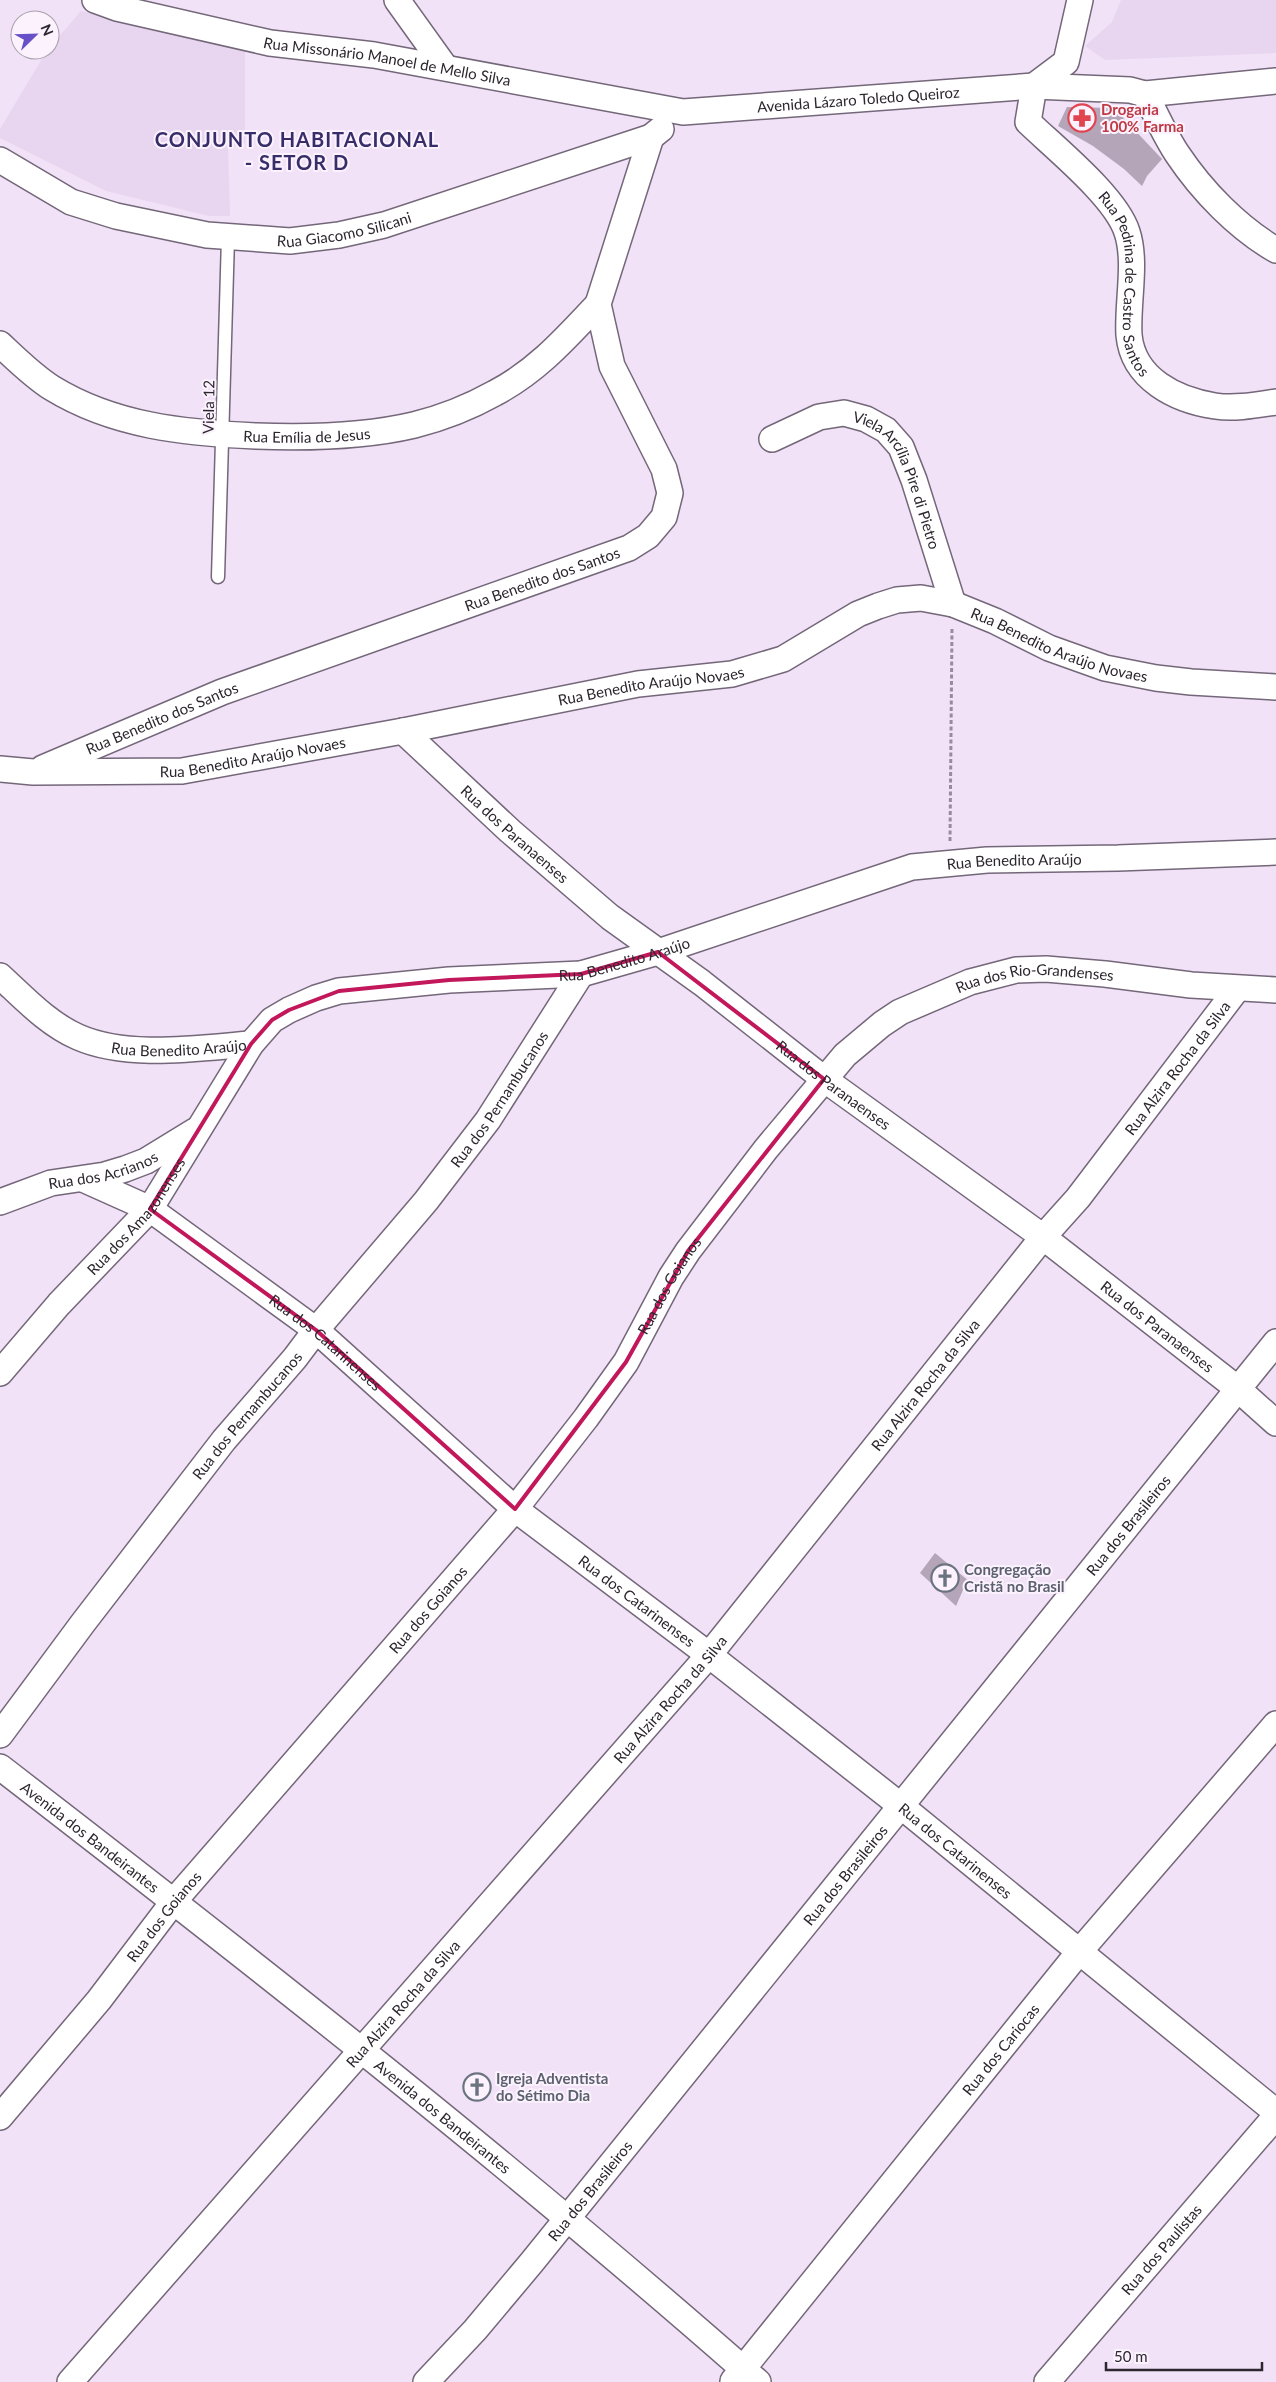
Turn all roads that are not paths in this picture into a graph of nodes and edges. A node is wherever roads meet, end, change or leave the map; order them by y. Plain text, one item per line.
1 (95, 0) edge
2 (397, 0) edge
3 (1080, 0) edge
4 (445, 67) junction
5 (1276, 81) edge
6 (1034, 86) junction
7 (1145, 94) junction
8 (683, 112) junction
9 (651, 137) junction
10 (0, 160) edge
11 (228, 238) junction
12 (1276, 250) edge
13 (598, 304) junction
14 (0, 344) edge
15 (1276, 402) edge
16 (224, 434) junction
17 (772, 439) dead end
18 (218, 577) dead end
19 (953, 604) junction
20 (1276, 687) edge
21 (402, 731) junction
22 (0, 769) edge
23 (33, 772) junction
24 (1276, 852) edge
25 (658, 952) junction
26 (581, 974) junction
27 (0, 976) edge
28 (1237, 989) junction
29 (1276, 990) edge
30 (251, 1044) junction
31 (824, 1079) junction
32 (200, 1128) junction
33 (83, 1179) junction
34 (0, 1202) edge
35 (150, 1209) junction
36 (1043, 1237) junction
37 (316, 1330) junction
38 (1276, 1342) edge
39 (0, 1373) edge
40 (1238, 1389) junction
41 (1276, 1423) edge
42 (515, 1509) junction
43 (709, 1655) junction
44 (1276, 1724) edge
45 (0, 1735) edge
46 (0, 1768) edge
47 (901, 1806) junction
48 (174, 1901) junction
49 (1079, 1952) junction
50 (361, 2050) junction
51 (1276, 2112) edge
52 (1276, 2116) edge
53 (0, 2117) edge
54 (566, 2217) junction
55 (745, 2378) edge
56 (76, 2379) edge
57 (426, 2382) edge
58 (1047, 2382) edge

1 - 4 street, Rua Missonário Manoel de Mello Silva
2 - 4 street
3 - 6 street
4 - 8 street, Rua Missonário Manoel de Mello Silva
5 - 7 street, Avenida Lázaro Toledo Queiroz
6 - 7 street, Avenida Lázaro Toledo Queiroz
6 - 8 street, Avenida Lázaro Toledo Queiroz
6 - 15 street, Rua Pedrina de Castro Santos
7 - 12 street
8 - 9 street, Rua Giacomo Silicani
9 - 11 street, Rua Giacomo Silicani
9 - 13 street
10 - 11 street, Rua Giacomo Silicani
11 - 16 lane, Viela 12
13 - 16 street, Rua Emília de Jesus
13 - 23 street, Rua Benedito dos Santos
14 - 16 street, Rua Emília de Jesus
16 - 18 lane, Viela 12
17 - 19 street, Viela Arcília Pire di Pietro
19 - 20 street, Rua Benedito Araújo Novaes
19 - 21 street, Rua Benedito Araújo Novaes
21 - 23 street, Rua Benedito Araújo Novaes
21 - 25 street, Rua dos Paranaenses
22 - 23 street, Rua Benedito Araújo Novaes
24 - 25 street, Rua Benedito Araújo
25 - 26 street, Rua Benedito Araújo
25 - 31 street, Rua dos Paranaenses
26 - 30 street, Rua Benedito Araújo
26 - 37 street, Rua dos Pernambucanos
27 - 30 street, Rua Benedito Araújo
28 - 29 street, Rua dos Rio-Grandenses
28 - 31 street, Rua dos Rio-Grandenses
28 - 36 street, Rua Alzira Rocha da Silva
30 - 32 street, Rua dos Amazonenses
31 - 36 street, Rua dos Paranaenses
31 - 42 street, Rua dos Goianos
32 - 33 street, Rua dos Acrianos
32 - 35 street, Rua dos Amazonenses
33 - 34 street, Rua dos Acrianos
33 - 35 street, Rua dos Catarinenses
35 - 37 street, Rua dos Catarinenses
35 - 39 street, Rua dos Amazonenses
36 - 40 street, Rua dos Paranaenses
36 - 43 street, Rua Alzira Rocha da Silva
37 - 42 street, Rua dos Catarinenses
37 - 45 street, Rua dos Pernambucanos
38 - 40 street, Rua dos Brasileiros
40 - 41 street, Rua dos Paranaenses
40 - 47 street, Rua dos Brasileiros
42 - 43 street, Rua dos Catarinenses
42 - 48 street, Rua dos Goianos
43 - 47 street, Rua dos Catarinenses
43 - 50 street, Rua Alzira Rocha da Silva
44 - 49 street, Rua dos Cariocas
46 - 48 street, Avenida dos Bandeirantes
47 - 49 street, Rua dos Catarinenses
47 - 54 street, Rua dos Brasileiros
48 - 50 street, Avenida dos Bandeirantes
48 - 53 street, Rua dos Goianos
49 - 51 street, Rua dos Catarinenses
49 - 55 street, Rua dos Cariocas
50 - 54 street, Avenida dos Bandeirantes
50 - 56 street, Rua Alzira Rocha da Silva
52 - 58 street, Rua dos Paulistas
54 - 55 street, Avenida dos Bandeirantes
54 - 57 street, Rua dos Brasileiros

